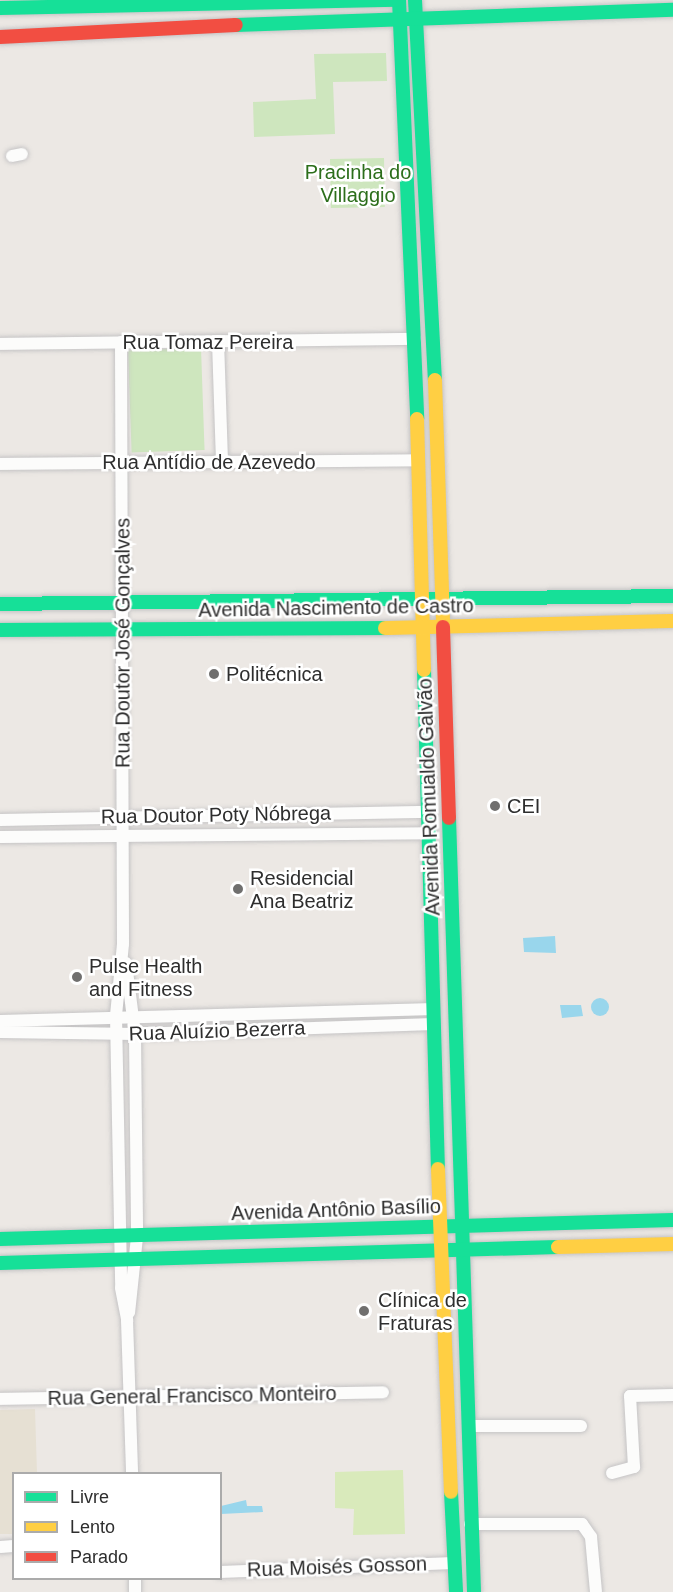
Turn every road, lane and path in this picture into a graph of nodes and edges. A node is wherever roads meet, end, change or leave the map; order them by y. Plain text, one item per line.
1 (398, 0) edge
2 (415, 0) edge
3 (87, 4) edge
4 (0, 8) edge
5 (673, 10) edge
6 (415, 16) junction
7 (400, 20) junction
8 (0, 37) edge
9 (415, 339) junction
10 (218, 341) junction
11 (121, 342) junction
12 (0, 344) edge
13 (418, 460) junction
14 (222, 461) junction
15 (123, 462) junction
16 (0, 465) edge
17 (619, 597) junction
18 (670, 597) edge
19 (421, 599) junction
20 (443, 599) junction
21 (122, 601) junction
22 (0, 604) edge
23 (673, 621) edge
24 (560, 624) junction
25 (422, 628) junction
26 (443, 628) junction
27 (122, 629) junction
28 (0, 630) edge
29 (431, 812) junction
30 (123, 816) junction
31 (0, 820) edge
32 (39, 820) junction
33 (431, 833) junction
34 (123, 836) junction
35 (0, 837) edge
36 (39, 837) junction
37 (123, 944) junction
38 (434, 1009) junction
39 (116, 1016) junction
40 (134, 1016) junction
41 (0, 1021) edge
42 (434, 1024) junction
43 (22, 1025) junction
44 (0, 1032) edge
45 (116, 1034) junction
46 (135, 1034) junction
47 (135, 1078) junction
48 (118, 1079) junction
49 (673, 1220) edge
50 (461, 1224) junction
51 (439, 1225) junction
52 (309, 1230) junction
53 (120, 1237) junction
54 (137, 1237) junction
55 (0, 1239) edge
56 (31, 1239) junction
57 (673, 1244) edge
58 (440, 1250) junction
59 (461, 1251) junction
60 (334, 1253) junction
61 (0, 1256) edge
62 (120, 1260) junction
63 (136, 1260) junction
64 (0, 1263) edge
65 (127, 1320) junction
66 (384, 1392) dead end
67 (673, 1395) edge
68 (131, 1397) junction
69 (0, 1399) edge
70 (468, 1425) junction
71 (581, 1426) dead end
72 (132, 1472) edge
73 (612, 1473) dead end
74 (470, 1524) junction
75 (454, 1563) junction
76 (222, 1572) edge
77 (456, 1592) edge
78 (474, 1592) edge
79 (596, 1592) edge

1 - 3 main road
1 - 7 main road, Avenida Romualdo Galvão
2 - 6 main road, Avenida Romualdo Galvão
3 - 4 main road
5 - 6 main road
6 - 7 main road
6 - 20 main road, Avenida Romualdo Galvão
7 - 8 main road
7 - 9 main road, Avenida Romualdo Galvão
9 - 10 street, Rua Tomaz Pereira
9 - 13 main road, Avenida Romualdo Galvão
10 - 11 street, Rua Tomaz Pereira
10 - 14 street
11 - 12 street, Rua Tomaz Pereira
11 - 15 street, Rua Doutor José Gonçalves
13 - 14 street, Rua Antídio de Azevedo
13 - 19 main road, Avenida Romualdo Galvão
14 - 15 street, Rua Antídio de Azevedo
15 - 16 street, Rua Antídio de Azevedo
15 - 21 street, Rua Doutor José Gonçalves
17 - 18 main road, Avenida Nascimento de Castro
17 - 20 main road, Avenida Nascimento de Castro
17 - 24 main road
19 - 20 main road, Avenida Nascimento de Castro
19 - 21 main road, Avenida Nascimento de Castro
19 - 25 main road, Avenida Romualdo Galvão
20 - 26 main road, Avenida Romualdo Galvão
21 - 22 main road, Avenida Nascimento de Castro
21 - 27 street, Rua Doutor José Gonçalves
23 - 24 main road, Avenida Nascimento de Castro
24 - 26 main road, Avenida Nascimento de Castro
25 - 26 main road, Avenida Nascimento de Castro
25 - 27 main road, Avenida Nascimento de Castro
25 - 29 main road, Avenida Romualdo Galvão
26 - 50 main road, Avenida Romualdo Galvão
27 - 28 main road, Avenida Nascimento de Castro
27 - 30 street, Rua Doutor José Gonçalves
29 - 30 street, Rua Doutor Poty Nóbrega
29 - 33 main road, Avenida Romualdo Galvão
30 - 32 street, Rua Doutor Poty Nóbrega
30 - 34 street, Rua Doutor José Gonçalves
31 - 32 street, Rua Doutor Poty Nóbrega
32 - 36 street
33 - 34 street, Rua Doutor Poty Nóbrega
33 - 38 main road, Avenida Romualdo Galvão
34 - 36 street, Rua Doutor Poty Nóbrega
34 - 37 street, Rua Doutor José Gonçalves
35 - 36 street, Rua Doutor Poty Nóbrega
37 - 39 street, Rua Doutor José Gonçalves
37 - 40 street, Rua Doutor José Gonçalves
38 - 40 street, Rua Aluízio Bezerra
38 - 42 main road, Avenida Romualdo Galvão
39 - 40 street, Rua Aluízio Bezerra
39 - 43 street, Rua Aluízio Bezerra
39 - 45 street, Rua Doutor José Gonçalves
40 - 46 street, Rua Doutor José Gonçalves
41 - 43 street, Rua Aluízio Bezerra
42 - 46 street, Rua Aluízio Bezerra
42 - 51 main road, Avenida Romualdo Galvão
43 - 44 street, Rua Aluízio Bezerra
43 - 45 street, Rua Aluízio Bezerra
45 - 46 street, Rua Aluízio Bezerra
45 - 48 street, Rua Doutor José Gonçalves
46 - 47 street, Rua Doutor José Gonçalves
47 - 48 street
47 - 54 street, Rua Doutor José Gonçalves
48 - 53 street, Rua Doutor José Gonçalves
49 - 50 main road, Avenida Antônio Basílio
50 - 51 main road, Avenida Antônio Basílio
50 - 59 main road, Avenida Romualdo Galvão
51 - 52 main road, Avenida Antônio Basílio
51 - 58 main road, Avenida Romualdo Galvão
52 - 54 main road, Avenida Antônio Basílio
52 - 60 main road
53 - 54 main road, Avenida Antônio Basílio
53 - 56 main road, Avenida Antônio Basílio
53 - 62 street, Rua Doutor José Gonçalves
54 - 63 street, Rua Doutor José Gonçalves
55 - 56 main road, Avenida Antônio Basílio
56 - 61 main road
57 - 59 main road
58 - 59 main road
58 - 60 main road
58 - 75 main road, Avenida Romualdo Galvão
59 - 70 main road, Avenida Romualdo Galvão
60 - 63 main road
62 - 63 main road
62 - 64 main road
62 - 65 street, Rua Doutor José Gonçalves
63 - 65 street, Rua Doutor José Gonçalves
65 - 68 street, Rua Doutor José Gonçalves
66 - 68 street, Rua General Francisco Monteiro
67 - 73 street
68 - 69 street, Rua General Francisco Monteiro
68 - 72 street, Rua Doutor José Gonçalves
70 - 71 street
70 - 74 main road, Avenida Romualdo Galvão
74 - 78 main road, Avenida Romualdo Galvão
74 - 79 street
75 - 76 street, Rua Moisés Gosson
75 - 77 main road, Avenida Romualdo Galvão

